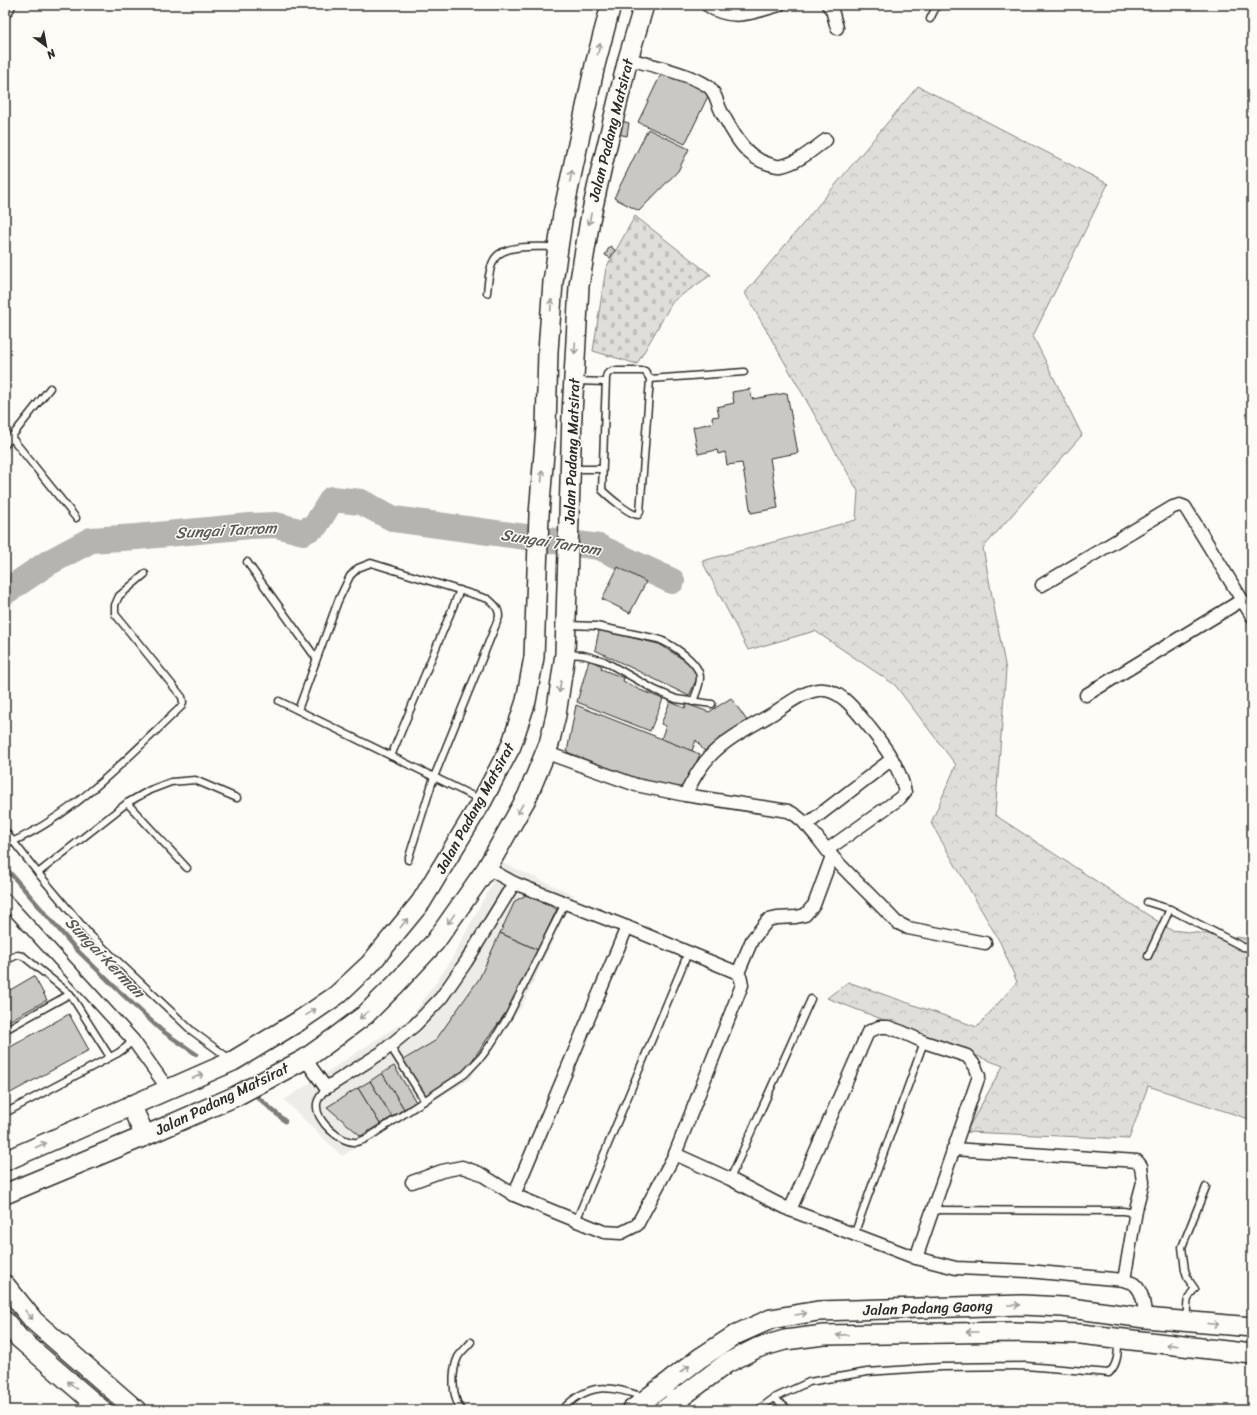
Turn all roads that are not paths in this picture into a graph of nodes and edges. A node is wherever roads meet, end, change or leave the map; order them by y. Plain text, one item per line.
1 (9, 5) edge
2 (611, 5) edge
3 (644, 5) edge
4 (708, 5) edge
5 (779, 5) edge
6 (828, 5) edge
7 (937, 5) edge
8 (5, 12) edge
9 (930, 19) dead end
10 (837, 28) dead end
11 (628, 58) junction
12 (826, 140) dead end
13 (558, 247) junction
14 (486, 293) dead end
15 (744, 372) dead end
16 (650, 379) junction
17 (574, 381) junction
18 (605, 382) junction
19 (50, 388) dead end
20 (11, 437) junction
21 (5, 445) edge
22 (570, 469) junction
23 (602, 469) junction
24 (76, 518) dead end
25 (247, 562) dead end
26 (145, 574) dead end
27 (1042, 585) dead end
28 (460, 590) junction
29 (1242, 600) junction
30 (1252, 616) edge
31 (566, 624) junction
32 (565, 654) junction
33 (316, 658) junction
34 (1086, 695) dead end
35 (280, 701) dead end
36 (693, 702) junction
37 (712, 704) dead end
38 (298, 710) junction
39 (547, 753) junction
40 (391, 756) junction
41 (892, 759) junction
42 (434, 777) junction
43 (685, 795) junction
44 (237, 798) dead end
45 (482, 801) junction
46 (127, 803) junction
47 (806, 825) junction
48 (5, 830) edge
49 (14, 841) junction
50 (830, 853) junction
51 (408, 860) dead end
52 (187, 868) dead end
53 (486, 868) junction
54 (38, 873) junction
55 (514, 883) junction
56 (5, 900) edge
57 (1147, 902) dead end
58 (565, 903) junction
59 (1170, 909) junction
60 (627, 927) junction
61 (985, 943) dead end
62 (1252, 948) edge
63 (688, 952) junction
64 (1148, 956) dead end
65 (5, 962) edge
66 (738, 973) junction
67 (70, 994) junction
68 (812, 999) dead end
69 (5, 1030) edge
70 (132, 1040) junction
71 (924, 1042) junction
72 (390, 1046) junction
73 (110, 1057) junction
74 (304, 1059) junction
75 (233, 1061) junction
76 (326, 1088) junction
77 (168, 1089) junction
78 (424, 1101) junction
79 (131, 1105) junction
80 (5, 1113) edge
81 (145, 1136) junction
82 (954, 1149) junction
83 (676, 1154) junction
84 (5, 1161) edge
85 (730, 1179) junction
86 (412, 1182) dead end
87 (1206, 1187) dead end
88 (5, 1194) edge
89 (514, 1195) junction
90 (790, 1210) junction
91 (932, 1210) junction
92 (1136, 1213) junction
93 (576, 1220) junction
94 (854, 1235) junction
95 (916, 1258) junction
96 (1124, 1280) junction
97 (5, 1284) edge
98 (1145, 1318) junction
99 (5, 1321) edge
100 (1187, 1322) junction
101 (1252, 1327) edge
102 (1118, 1339) junction
103 (471, 1342) dead end
104 (1252, 1354) edge
105 (662, 1386) junction
106 (774, 1398) junction
107 (639, 1404) edge
108 (676, 1407) edge
109 (102, 1410) edge
110 (136, 1410) edge
111 (461, 1410) edge
112 (562, 1410) edge
113 (758, 1410) edge
114 (788, 1410) edge

1 - 8 street
13 -> 2 main road, Jalan Padang Matsirat
3 - 11 main road, Jalan Padang Matsirat
4 - 5 street
6 - 10 street
7 - 9 lane
11 - 12 street
11 -> 17 main road, Jalan Padang Matsirat
13 - 14 lane
45 -> 13 main road, Jalan Padang Matsirat
15 - 16 lane
16 - 18 lane
16 - 23 lane
17 - 18 lane
17 - 22 main road, Jalan Padang Matsirat
18 - 23 lane
19 - 20 lane
20 - 21 lane
20 - 24 lane
22 - 23 lane
22 - 31 main road, Jalan Padang Matsirat
25 - 33 lane
26 - 49 lane
27 - 29 street
28 - 33 lane
28 - 40 lane
28 - 42 lane
29 - 30 street
29 - 34 street
31 - 32 main road, Jalan Padang Matsirat
31 - 36 lane
32 - 36 lane
32 -> 39 main road, Jalan Padang Matsirat
33 - 38 lane
35 - 38 lane
36 - 37 lane
38 - 40 lane
39 - 43 street
39 -> 53 main road, Jalan Padang Matsirat
40 - 42 lane
41 - 43 street
41 - 47 street
41 - 50 street
42 - 45 lane
42 - 51 lane
43 - 47 street
44 - 46 lane
75 -> 45 main road, Jalan Padang Matsirat
46 - 52 lane
46 - 54 lane
47 - 50 street
48 - 49 lane
49 - 54 lane
50 - 61 street
50 - 66 street
53 - 55 street
53 -> 74 main road, Jalan Padang Matsirat
54 - 75 lane
55 - 58 street
55 - 72 street
56 - 70 street
57 - 59 lane
58 - 60 street
58 - 78 lane
59 - 62 lane
59 - 64 lane
60 - 63 street
60 - 89 street
63 - 66 street
63 - 93 lane
65 - 67 lane
66 - 83 street
67 - 69 lane
67 - 73 lane
68 - 85 lane
70 - 73 lane
70 - 77 street
71 - 82 street
71 - 90 street
71 - 94 lane
72 - 76 street
72 - 78 lane
73 - 80 lane
74 - 76 street
74 - 81 main road, Jalan Padang Matsirat
77 -> 75 main road, Jalan Padang Matsirat
76 - 78 lane
77 - 79 main road, Jalan Padang Matsirat
79 - 81 main road
84 -> 79 main road, Jalan Padang Matsirat
81 - 88 main road, Jalan Padang Matsirat
82 - 91 street
82 - 92 street
83 - 85 street
83 - 93 street
85 - 90 street
86 - 89 street
87 - 100 lane
89 - 93 street
90 - 94 street
91 - 92 lane
91 - 95 street
92 - 96 street
94 - 95 street
95 - 96 street
96 - 98 street
97 -> 110 main road
98 - 100 main road, Jalan Padang Gaong
105 -> 98 main road, Jalan Padang Gaong
109 -> 99 main road
100 -> 101 main road, Jalan Padang Gaong
104 -> 102 main road, Jalan Padang Gaong
102 - 106 lane
102 -> 108 main road, Jalan Padang Gaong
103 - 111 lane
105 - 107 main road, Jalan Padang Gaong
105 - 108 street
106 - 113 lane
106 - 114 lane
107 - 112 lane

